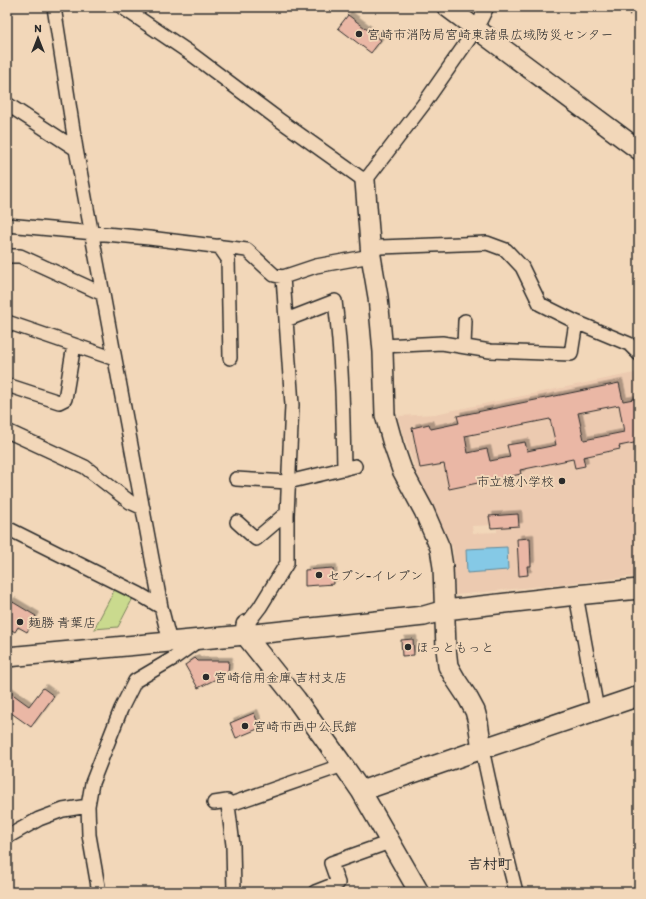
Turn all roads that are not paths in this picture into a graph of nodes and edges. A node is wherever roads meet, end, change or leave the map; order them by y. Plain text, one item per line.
1 (54, 7) edge
2 (122, 7) edge
3 (447, 7) edge
4 (487, 7) edge
5 (476, 29) junction
6 (7, 104) edge
7 (76, 149) junction
8 (639, 150) edge
9 (366, 181) junction
10 (7, 225) edge
11 (92, 233) junction
12 (219, 246) junction
13 (371, 253) junction
14 (7, 256) edge
15 (283, 277) junction
16 (103, 294) junction
17 (286, 320) junction
18 (465, 321) dead end
19 (7, 322) edge
20 (576, 322) junction
21 (74, 345) junction
22 (383, 346) junction
23 (464, 346) junction
24 (639, 354) edge
25 (230, 358) dead end
26 (115, 359) junction
27 (7, 385) edge
28 (7, 431) edge
29 (236, 479) dead end
30 (288, 482) junction
31 (142, 508) junction
32 (287, 515) junction
33 (237, 522) dead end
34 (7, 528) edge
35 (639, 589) edge
36 (576, 595) junction
37 (161, 607) junction
38 (445, 610) junction
39 (246, 630) junction
40 (169, 636) junction
41 (200, 639) junction
42 (7, 648) edge
43 (7, 657) edge
44 (639, 696) edge
45 (597, 710) junction
46 (482, 749) junction
47 (344, 765) junction
48 (361, 791) junction
49 (214, 803) dead end
50 (228, 804) junction
51 (88, 806) junction
52 (7, 837) edge
53 (390, 842) junction
54 (99, 892) edge
55 (234, 892) edge
56 (315, 892) edge
57 (419, 892) edge
58 (516, 892) edge

1 - 7 street
2 - 9 street
3 - 5 street
4 - 5 street
5 - 8 street
5 - 9 street
6 - 7 street
7 - 11 street
9 - 13 street
10 - 11 street
11 - 12 street
11 - 16 street
12 - 15 street
12 - 25 street
13 - 15 street
13 - 20 street
13 - 22 street
14 - 16 street
15 - 17 street
16 - 26 street
17 - 30 street
17 - 30 street
18 - 23 street
19 - 21 street
20 - 23 street
20 - 24 street
21 - 26 street
21 - 27 street
22 - 23 street
22 - 38 street
26 - 31 street
28 - 31 street
29 - 30 street
30 - 32 street
31 - 37 street
32 - 33 street
32 - 39 street
34 - 37 street
35 - 36 street
36 - 38 street
36 - 45 street
37 - 40 street
38 - 39 street
38 - 46 street
39 - 40 street
39 - 41 street
39 - 47 street
40 - 41 street
40 - 42 street
40 - 43 street
41 - 51 street
44 - 45 street
45 - 46 street
46 - 48 street
46 - 58 street
47 - 48 street
47 - 50 street
48 - 53 street
49 - 50 street
50 - 55 street
51 - 52 street
51 - 54 street
53 - 56 street
53 - 57 street

